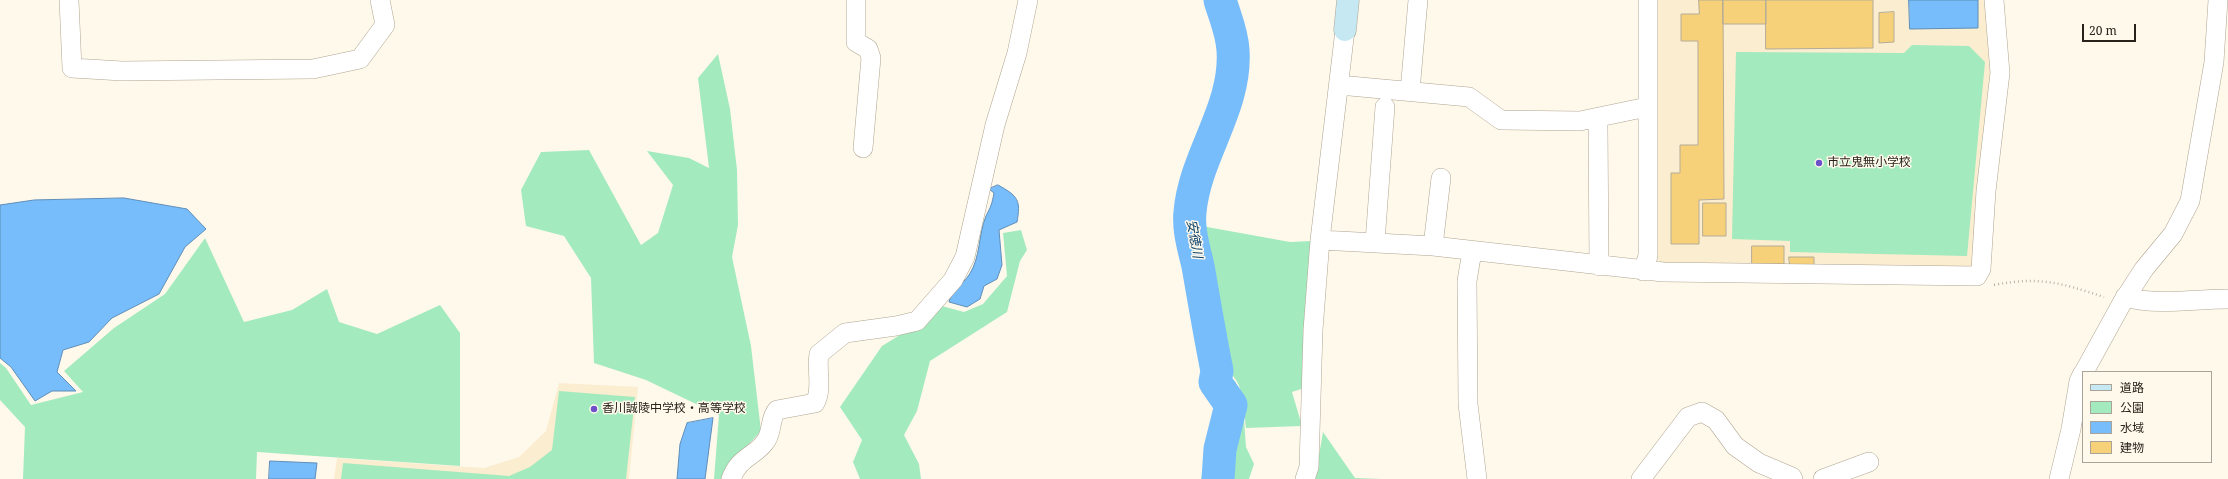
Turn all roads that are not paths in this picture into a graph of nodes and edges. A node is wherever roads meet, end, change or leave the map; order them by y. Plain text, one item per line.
1 (69, 0) edge
2 (380, 0) edge
3 (856, 0) edge
4 (1028, 0) edge
5 (1348, 0) edge
6 (1418, 0) edge
7 (1648, 0) edge
8 (1994, 0) edge
9 (2218, 0) edge
10 (1345, 30) joint
11 (1339, 85) junction
12 (1410, 91) junction
13 (1385, 107) dead end
14 (1647, 107) junction
15 (1598, 125) dead end
16 (863, 148) dead end
17 (1441, 178) dead end
18 (1320, 240) junction
19 (1375, 242) junction
20 (1433, 246) junction
21 (1472, 251) junction
22 (1599, 266) junction
23 (1643, 271) junction
24 (2228, 299) edge
25 (2124, 300) junction
26 (2084, 371) edge
27 (2082, 375) edge
28 (1869, 462) dead end
29 (731, 479) edge
30 (1305, 479) edge
31 (1478, 479) edge
32 (1641, 479) edge
33 (1793, 479) edge
34 (1823, 479) edge
35 (2059, 479) edge

1 - 2 street
3 - 16 street
4 - 29 street
5 - 10 street
6 - 12 street
7 - 14 street
8 - 23 street
9 - 25 street
10 - 11 street
11 - 12 street
11 - 18 street
12 - 14 street
13 - 19 street
14 - 23 street
15 - 22 street
17 - 20 street
18 - 19 street
18 - 30 street
19 - 20 street
20 - 21 street
21 - 22 street
21 - 31 street
22 - 23 street
24 - 25 street
25 - 26 street
27 - 35 street
28 - 34 street
32 - 33 street

